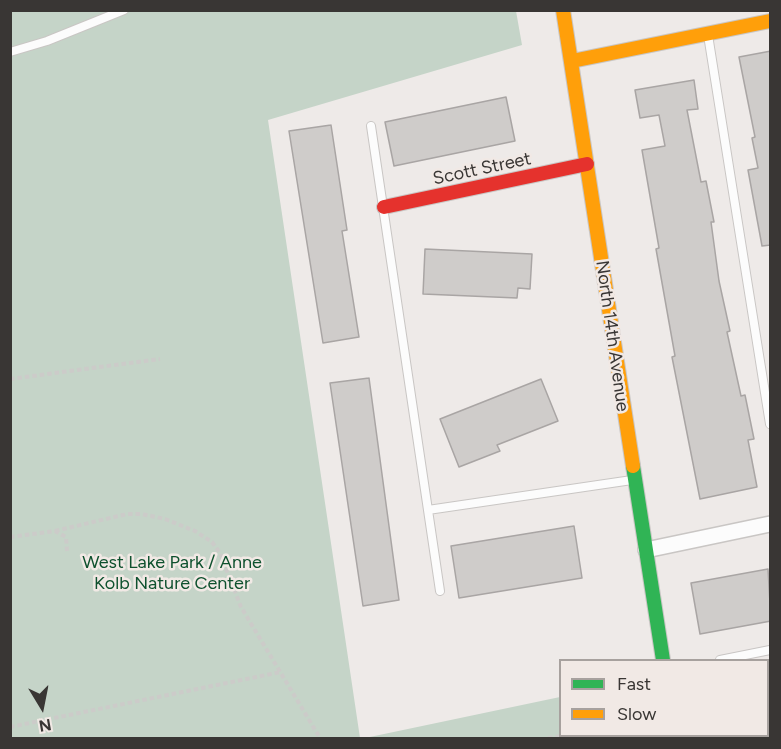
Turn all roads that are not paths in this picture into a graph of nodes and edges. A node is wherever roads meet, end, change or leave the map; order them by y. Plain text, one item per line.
1 (124, 10) edge
2 (563, 10) edge
3 (771, 21) edge
4 (707, 33) junction
5 (10, 52) edge
6 (572, 61) junction
7 (371, 126) dead end
8 (586, 164) junction
9 (384, 207) junction
10 (771, 424) edge
11 (633, 480) junction
12 (428, 510) junction
13 (771, 524) edge
14 (645, 550) junction
15 (440, 591) dead end
16 (771, 650) edge
17 (663, 659) edge
18 (725, 659) edge

1 - 5 lane
2 - 6 street, North 14th Avenue
3 - 4 street
4 - 6 street
4 - 10 lane
6 - 8 street, North 14th Avenue
7 - 9 lane
8 - 9 street, Scott Street
8 - 11 street, North 14th Avenue
9 - 12 lane
11 - 12 lane
11 - 14 street, North 14th Avenue
12 - 15 lane
13 - 14 street
14 - 17 street, North 14th Avenue
16 - 18 lane

